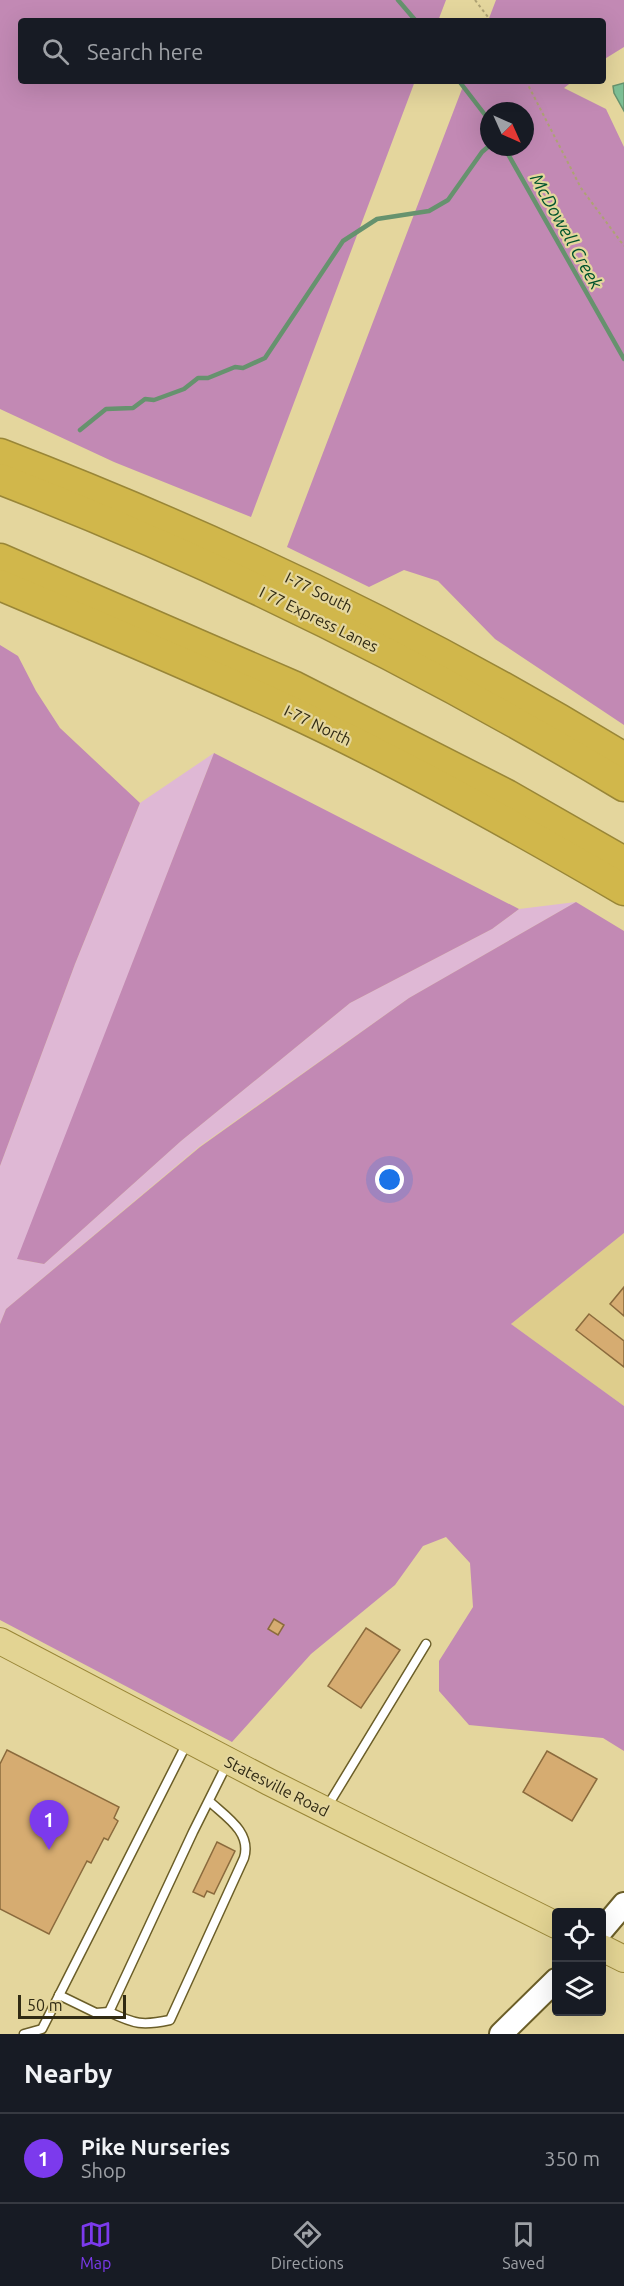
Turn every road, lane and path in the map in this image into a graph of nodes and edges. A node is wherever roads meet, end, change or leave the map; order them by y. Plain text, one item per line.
1 (475, 0) edge
2 (488, 18) edge
3 (528, 84) edge
4 (624, 246) edge
5 (0, 454) edge
6 (0, 479) edge
7 (0, 560) edge
8 (0, 585) edge
9 (624, 758) edge
10 (624, 786) edge
11 (624, 862) edge
12 (624, 890) edge
13 (0, 1641) edge
14 (426, 1644) dead end
15 (188, 1740) junction
16 (229, 1761) junction
17 (209, 1801) junction
18 (326, 1810) junction
19 (624, 1904) edge
20 (552, 1923) edge
21 (606, 1925) edge
22 (606, 1950) edge
23 (624, 1959) edge
24 (552, 1984) edge
25 (60, 1995) junction
26 (109, 2012) junction
27 (24, 2034) edge
28 (501, 2034) edge

1 - 2 path
3 - 4 path
5 - 9 highway, I-77 South
6 - 10 highway, I 77 Express Lanes
7 - 11 highway
8 - 12 highway, I-77 North
13 - 15 main road, Statesville Road
14 - 18 lane
15 - 16 main road, Statesville Road
15 - 25 lane
16 - 17 lane
16 - 18 main road, Statesville Road
17 - 26 lane
17 - 26 lane
18 - 20 main road, Statesville Road
19 - 21 street
22 - 23 main road
24 - 28 street
25 - 26 lane
25 - 27 lane

